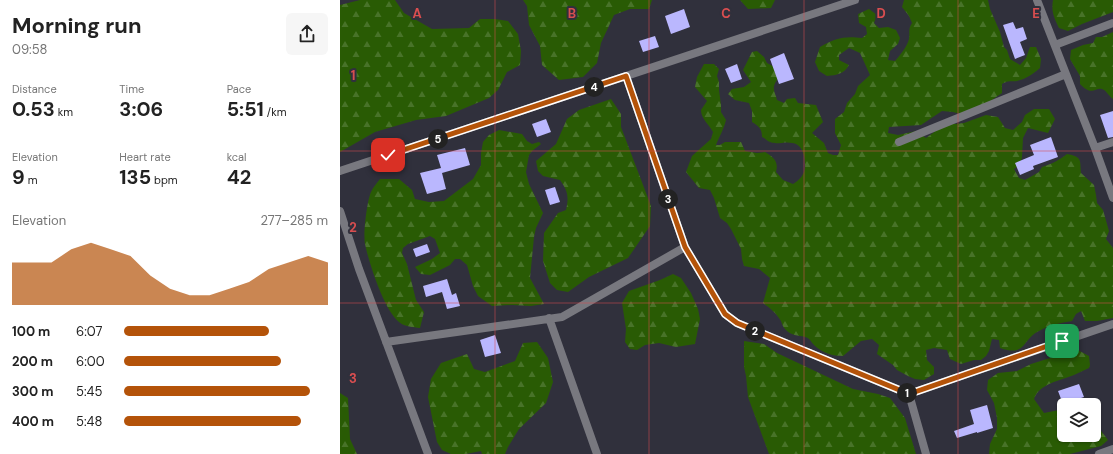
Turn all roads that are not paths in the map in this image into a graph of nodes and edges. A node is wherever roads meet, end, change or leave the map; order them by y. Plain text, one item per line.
1 (854, 0) edge
2 (1037, 0) edge
3 (1113, 23) edge
4 (1055, 45) junction
5 (1066, 74) junction
6 (626, 76) junction
7 (899, 142) dead end
8 (1113, 142) edge
9 (1095, 148) junction
10 (340, 171) edge
11 (1113, 198) edge
12 (340, 211) edge
13 (344, 230) edge
14 (685, 247) junction
15 (549, 318) junction
16 (1113, 324) edge
17 (386, 342) junction
18 (909, 394) junction
19 (1113, 449) edge
20 (428, 454) edge
21 (597, 454) edge
22 (926, 454) edge
23 (1099, 454) edge

1 - 6 street
2 - 4 street
3 - 4 street
4 - 5 street
5 - 7 street
5 - 9 street
6 - 10 street
6 - 14 street
8 - 9 street
9 - 11 street
12 - 13 street
13 - 17 street
14 - 15 street
14 - 18 street
15 - 17 street
15 - 21 street
16 - 18 street
17 - 20 street
18 - 22 street
19 - 23 street

